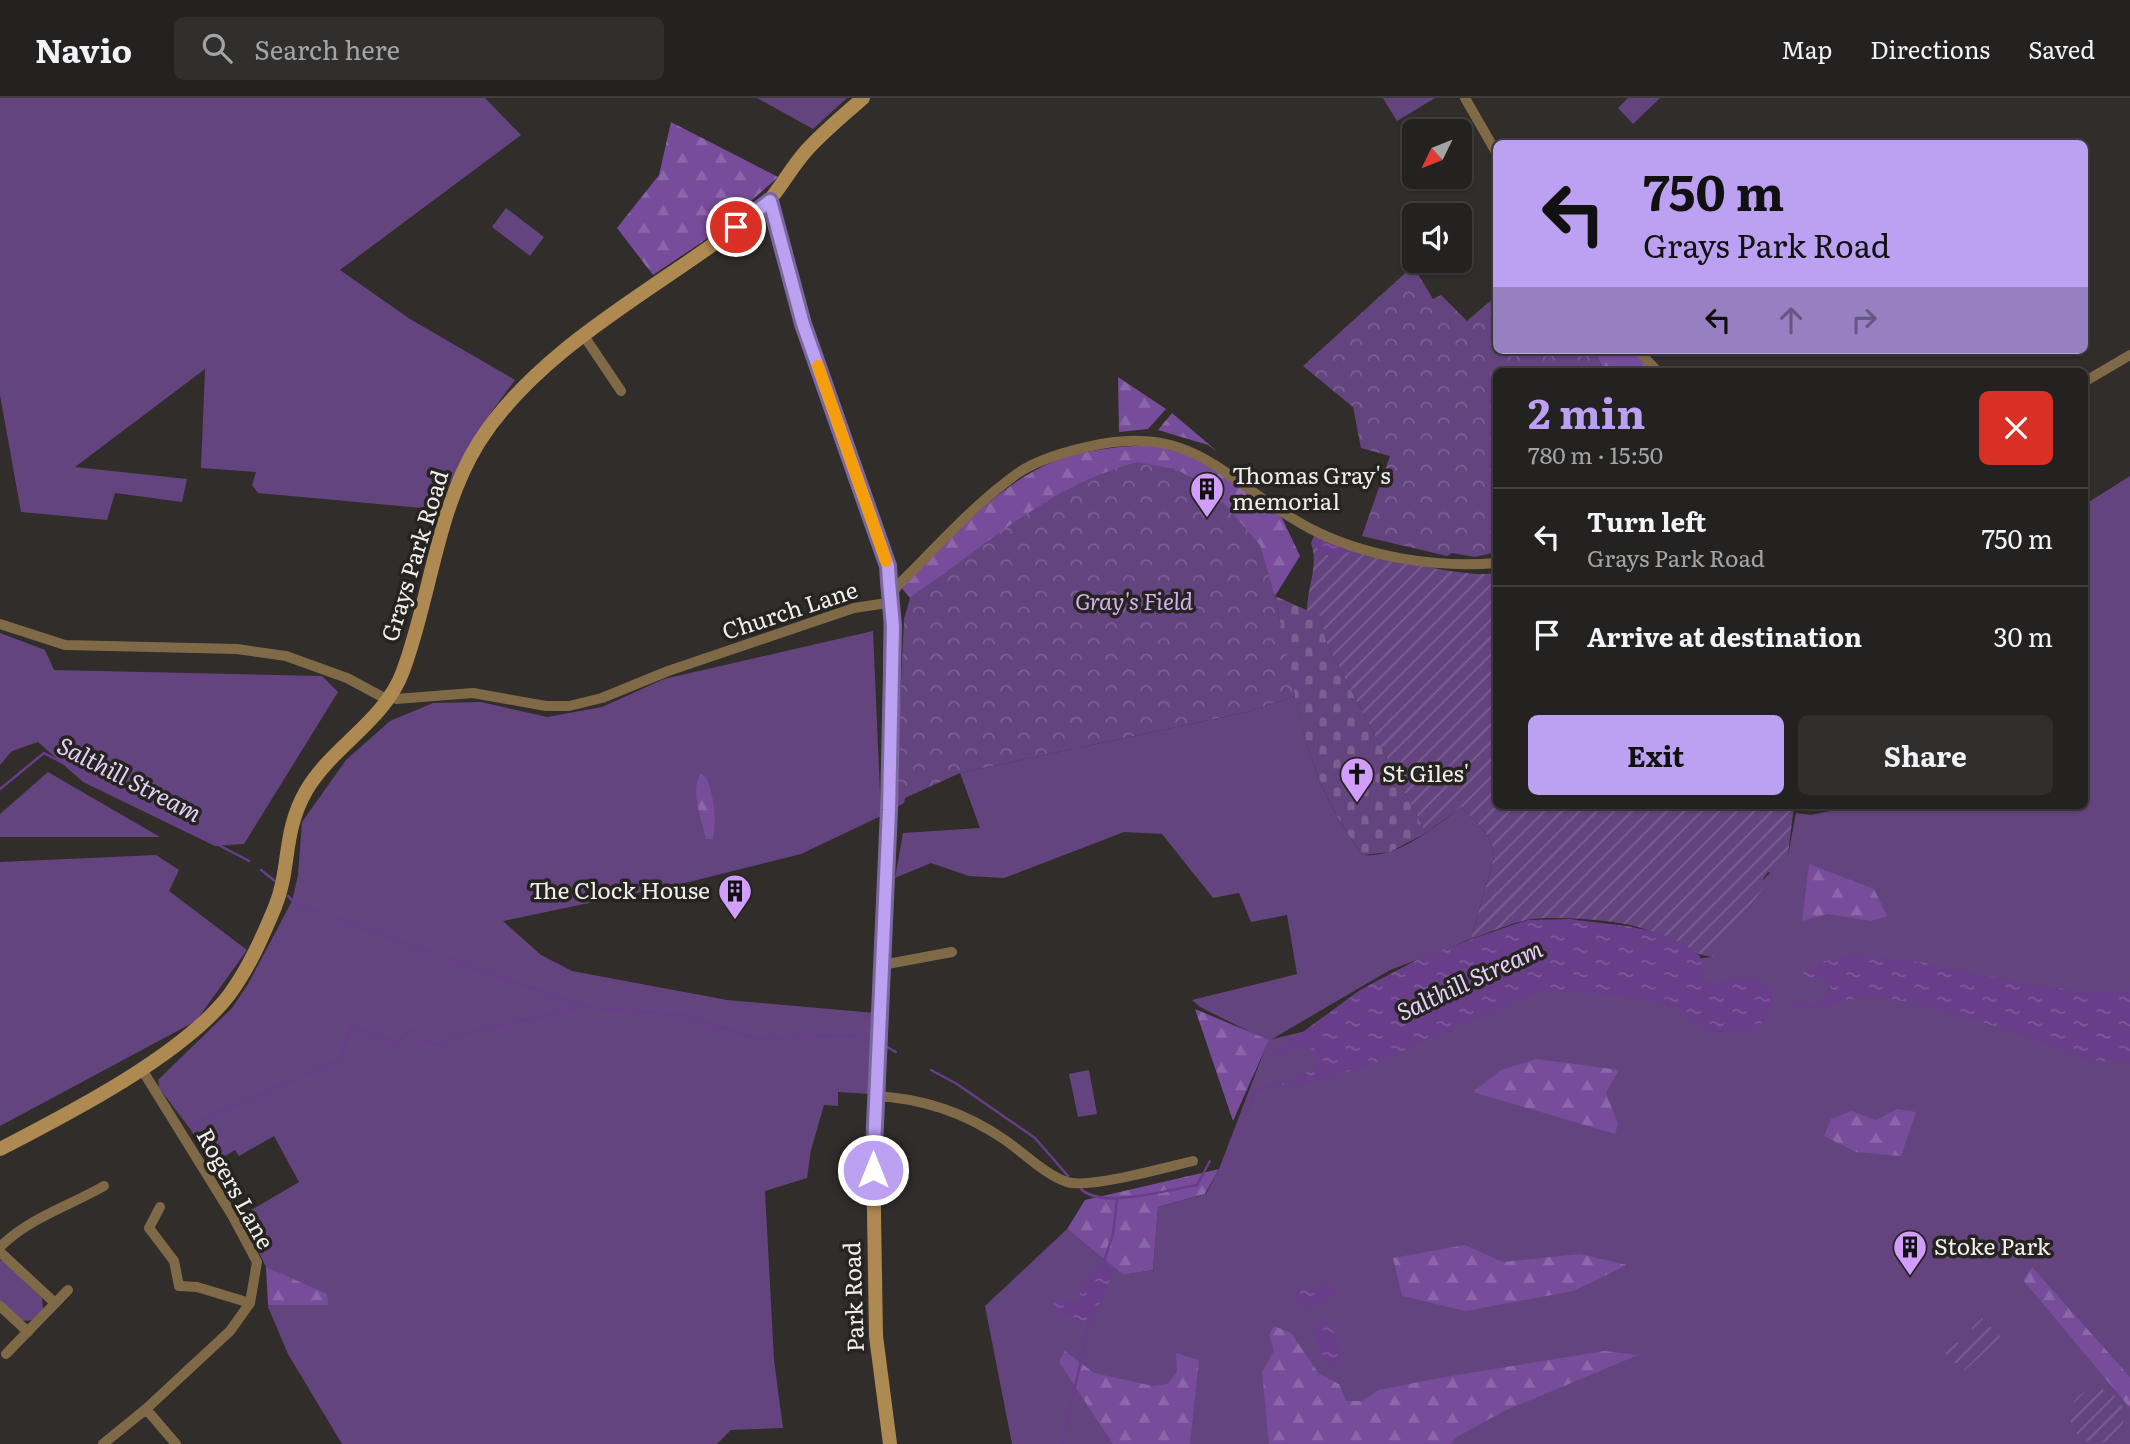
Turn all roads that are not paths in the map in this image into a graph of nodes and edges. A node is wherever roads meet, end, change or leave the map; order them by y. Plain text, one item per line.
1 (863, 98) edge
2 (1465, 98) edge
3 (1493, 147) edge
4 (770, 201) junction
5 (584, 336) junction
6 (1642, 354) edge
7 (2130, 355) edge
8 (1654, 368) edge
9 (2088, 380) edge
10 (621, 391) dead end
11 (1493, 563) edge
12 (891, 598) junction
13 (0, 625) edge
14 (391, 698) junction
15 (952, 951) dead end
16 (882, 965) junction
17 (141, 1068) junction
18 (874, 1096) junction
19 (0, 1149) edge
20 (1193, 1161) dead end
21 (104, 1186) dead end
22 (160, 1207) dead end
23 (0, 1250) edge
24 (68, 1290) dead end
25 (55, 1303) junction
26 (250, 1303) junction
27 (0, 1306) edge
28 (28, 1332) junction
29 (6, 1354) dead end
30 (146, 1409) junction
31 (103, 1444) edge
32 (176, 1444) edge
33 (890, 1444) edge

1 - 4 main road, Grays Park Road
2 - 3 street
4 - 5 main road, Grays Park Road
4 - 12 main road, Park Road
5 - 10 street
5 - 14 main road, Grays Park Road
6 - 8 street
7 - 9 street
11 - 12 street, Church Lane
12 - 14 street, Church Lane
12 - 16 main road, Park Road
13 - 14 street
14 - 17 main road, Grays Park Road
15 - 16 street
16 - 18 main road, Park Road
17 - 19 main road, Grays Park Road
17 - 26 street, Rogers Lane
18 - 20 street
18 - 33 main road, Park Road
21 - 23 street
22 - 26 street
23 - 25 street
24 - 25 street
25 - 28 street
26 - 30 street, Rogers Lane
27 - 28 street
28 - 29 street
30 - 31 street, Rogers Lane
30 - 32 street

